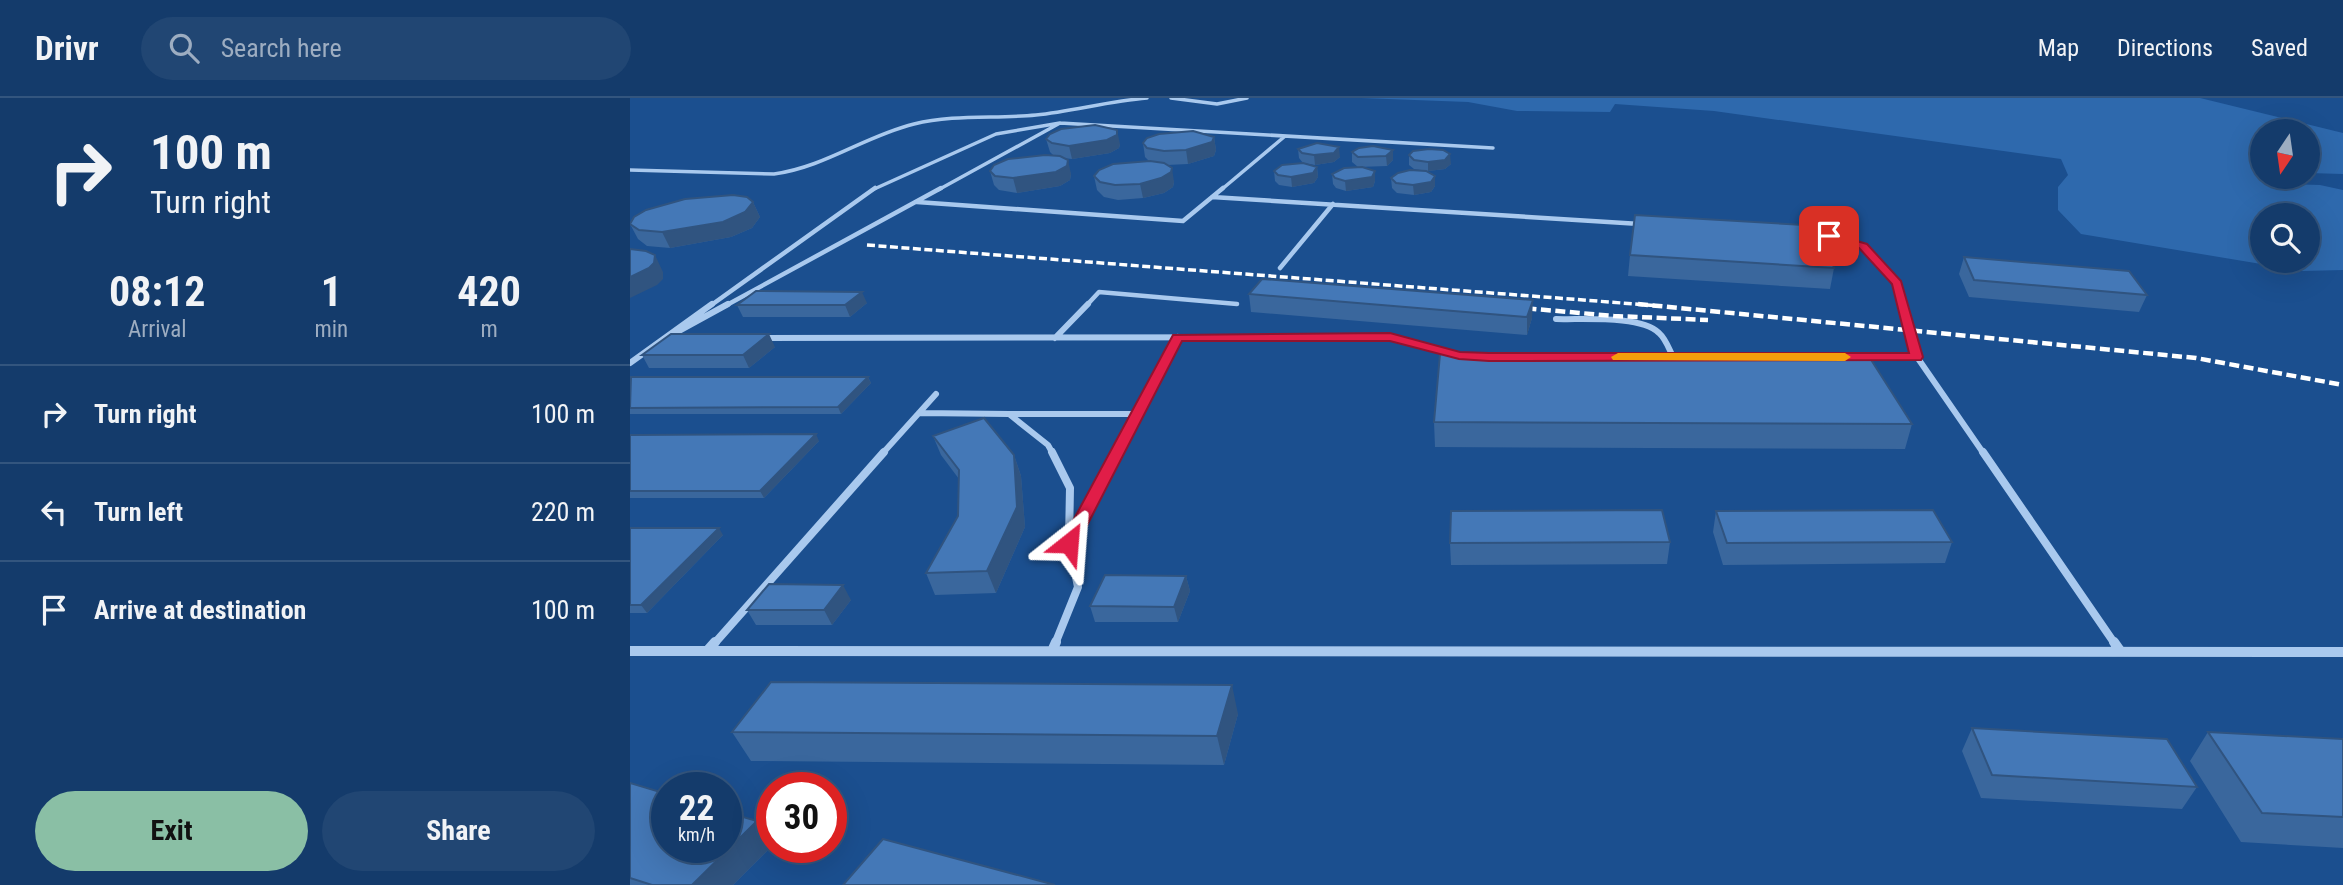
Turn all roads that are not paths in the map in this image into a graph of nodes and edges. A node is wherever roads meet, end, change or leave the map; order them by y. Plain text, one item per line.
1 (1147, 98) edge
2 (1171, 98) edge
3 (1247, 98) edge
4 (1060, 123) junction
5 (1284, 136) junction
6 (1493, 148) dead end
7 (630, 170) edge
8 (1212, 197) junction
9 (916, 202) junction
10 (1333, 204) junction
11 (1651, 225) edge
12 (1802, 234) edge
13 (1280, 268) dead end
14 (1237, 304) dead end
15 (1556, 319) dead end
16 (1178, 337) junction
17 (666, 338) junction
18 (679, 338) edge
19 (749, 338) edge
20 (1055, 338) junction
21 (1469, 356) edge
22 (1660, 357) edge
23 (1673, 357) junction
24 (1686, 357) edge
25 (1849, 357) edge
26 (1917, 357) junction
27 (630, 363) edge
28 (936, 394) dead end
29 (919, 413) junction
30 (1009, 414) junction
31 (1137, 414) junction
32 (1069, 543) junction
33 (630, 651) edge
34 (707, 651) junction
35 (1052, 651) junction
36 (2121, 652) junction
37 (2343, 652) edge

1 - 7 street
2 - 3 street
4 - 5 street
4 - 9 street
4 - 17 street
5 - 6 street
5 - 8 street
8 - 9 street
8 - 10 street
9 - 17 street
10 - 11 street
10 - 13 street
12 - 26 street
14 - 20 street
15 - 23 street
16 - 20 street
16 - 21 street
16 - 31 street
17 - 18 street
17 - 27 street
19 - 20 street
22 - 23 street
23 - 24 street
25 - 26 street
26 - 36 street
28 - 29 street
29 - 30 street
29 - 34 street
30 - 31 street
30 - 32 street
31 - 32 street
32 - 35 street
33 - 34 street
34 - 35 street
35 - 36 street
36 - 37 street

